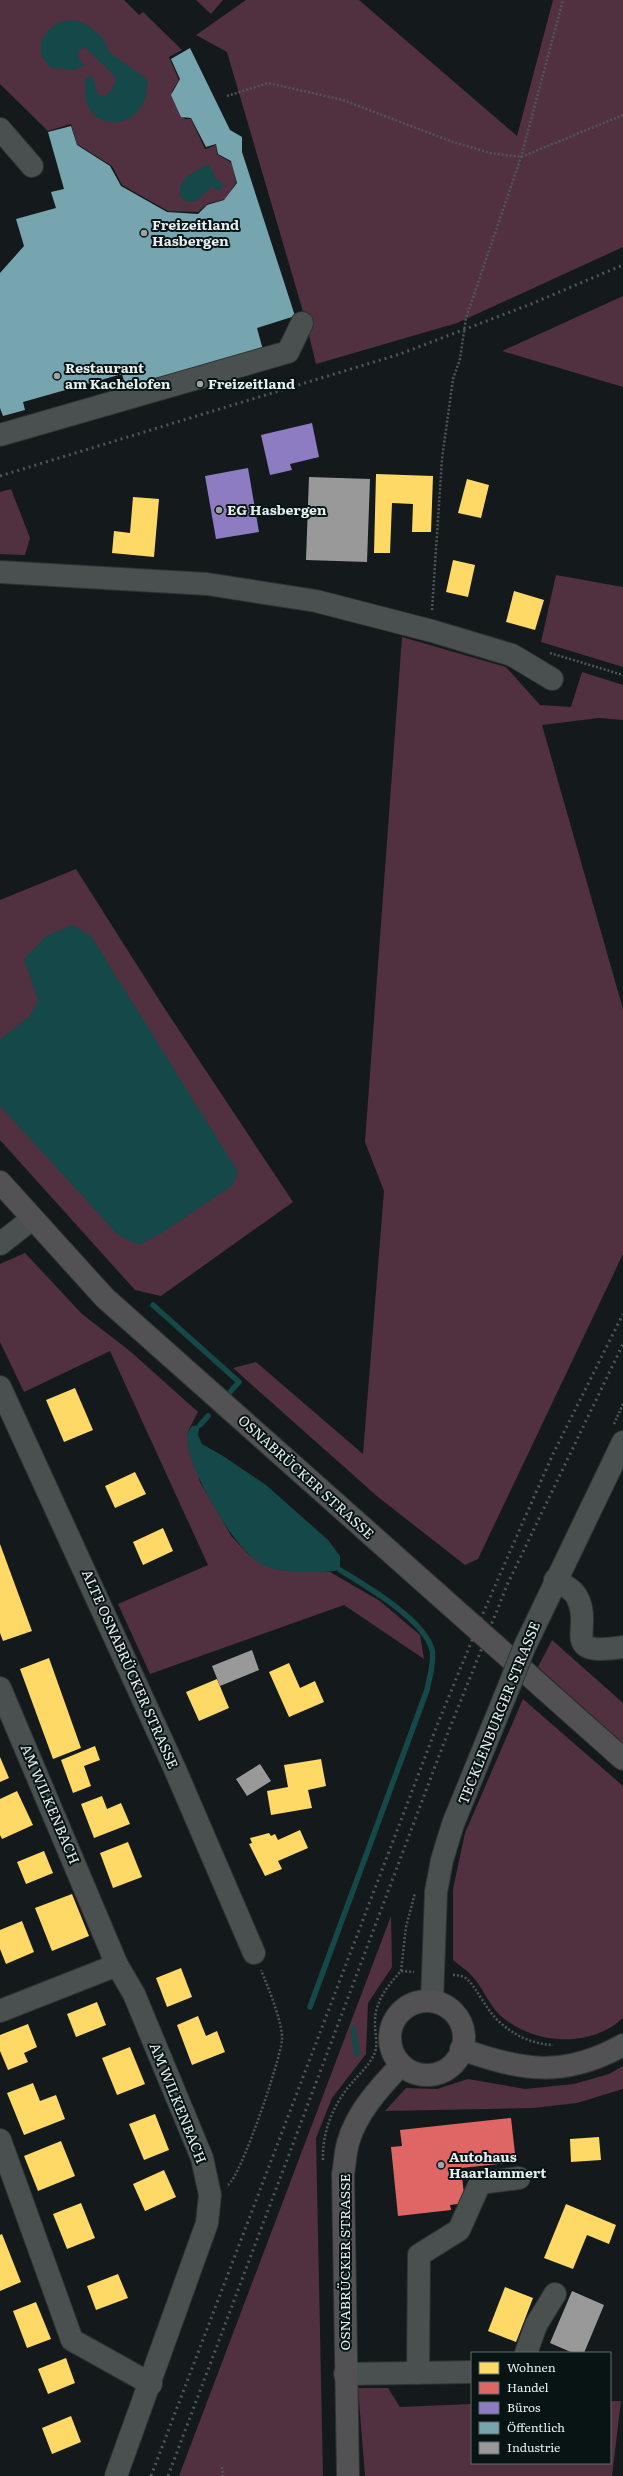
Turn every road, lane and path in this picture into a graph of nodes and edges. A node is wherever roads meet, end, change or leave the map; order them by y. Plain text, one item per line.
1 (563, 0) edge
2 (227, 96) dead end
3 (623, 115) edge
4 (0, 129) edge
5 (521, 157) junction
6 (32, 166) dead end
7 (302, 323) dead end
8 (0, 436) edge
9 (0, 572) edge
10 (432, 631) junction
11 (574, 660) dead end
12 (623, 675) edge
13 (552, 679) dead end
14 (0, 1182) edge
15 (32, 1219) junction
16 (0, 1244) edge
17 (0, 1387) edge
18 (623, 1442) edge
19 (555, 1580) junction
20 (623, 1647) edge
21 (0, 1688) edge
22 (623, 1760) edge
23 (254, 1953) joint
24 (117, 1965) junction
25 (433, 1974) junction
26 (432, 2001) junction
27 (0, 2011) edge
28 (623, 2045) edge
29 (555, 2046) dead end
30 (461, 2049) junction
31 (401, 2064) junction
32 (0, 2140) edge
33 (323, 2162) dead end
34 (519, 2178) dead end
35 (210, 2195) junction
36 (555, 2294) dead end
37 (526, 2352) edge
38 (471, 2372) edge
39 (418, 2373) junction
40 (345, 2374) junction
41 (151, 2384) junction
42 (222, 2467) dead end
43 (116, 2476) edge
44 (223, 2476) edge
45 (348, 2476) edge

1 - 5 path
2 - 5 path
3 - 5 path
4 - 6 street
5 - 10 path
7 - 8 street
9 - 10 street
10 - 13 street
11 - 12 path
14 - 15 main road, OSNABRÜCKER STRASSE
15 - 16 street
15 - 22 main road, OSNABRÜCKER STRASSE
17 - 23 street, ALTE OSNABRÜCKER STRASSE
18 - 19 street, TECKLENBURGER STRASSE
19 - 20 street
19 - 25 street, TECKLENBURGER STRASSE, bridge
21 - 24 street, AM WILKENBACH
23 - 35 path
24 - 27 street
24 - 35 street, AM WILKENBACH
25 - 26 street, TECKLENBURGER STRASSE
25 - 29 path
25 - 33 path
26 - 30 main road
26 - 31 main road
28 - 30 main road
30 - 31 main road
31 - 40 main road, OSNABRÜCKER STRASSE
32 - 41 street
34 - 39 street
35 - 41 street, AM WILKENBACH
36 - 37 street
38 - 39 street
39 - 40 street
40 - 45 main road, OSNABRÜCKER STRASSE
41 - 43 street, AM WILKENBACH
42 - 44 path

